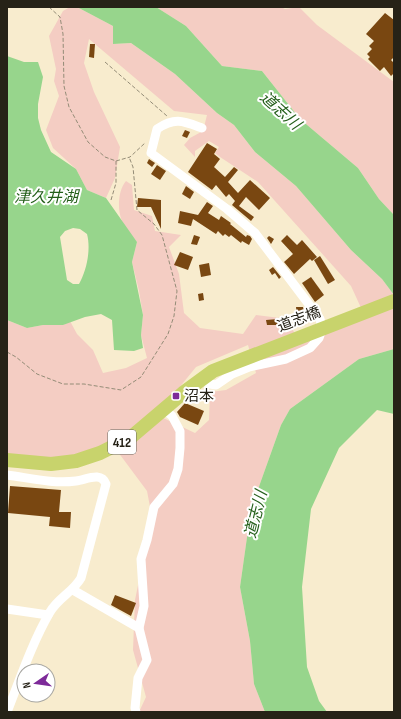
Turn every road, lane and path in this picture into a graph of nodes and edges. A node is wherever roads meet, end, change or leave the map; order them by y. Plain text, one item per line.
1 (49, 7) edge
2 (105, 62) dead end
3 (173, 122) junction
4 (202, 128) dead end
5 (154, 141) junction
6 (129, 157) junction
7 (116, 161) junction
8 (111, 200) dead end
9 (394, 301) edge
10 (7, 352) edge
11 (202, 378) junction
12 (164, 409) junction
13 (7, 460) edge
14 (7, 475) edge
15 (73, 590) junction
16 (7, 609) edge
17 (48, 615) junction
18 (139, 628) junction
19 (7, 712) edge
20 (136, 712) edge

1 - 7 path
2 - 3 path
3 - 4 street
3 - 5 street
5 - 6 path
5 - 11 street
6 - 7 path
6 - 10 path
7 - 8 path
9 - 11 highway, 道志橋 / 412
11 - 12 highway, 412
12 - 13 highway, 412
12 - 18 street
14 - 15 street
15 - 17 street
15 - 18 street
16 - 17 street
17 - 19 street
18 - 20 street

